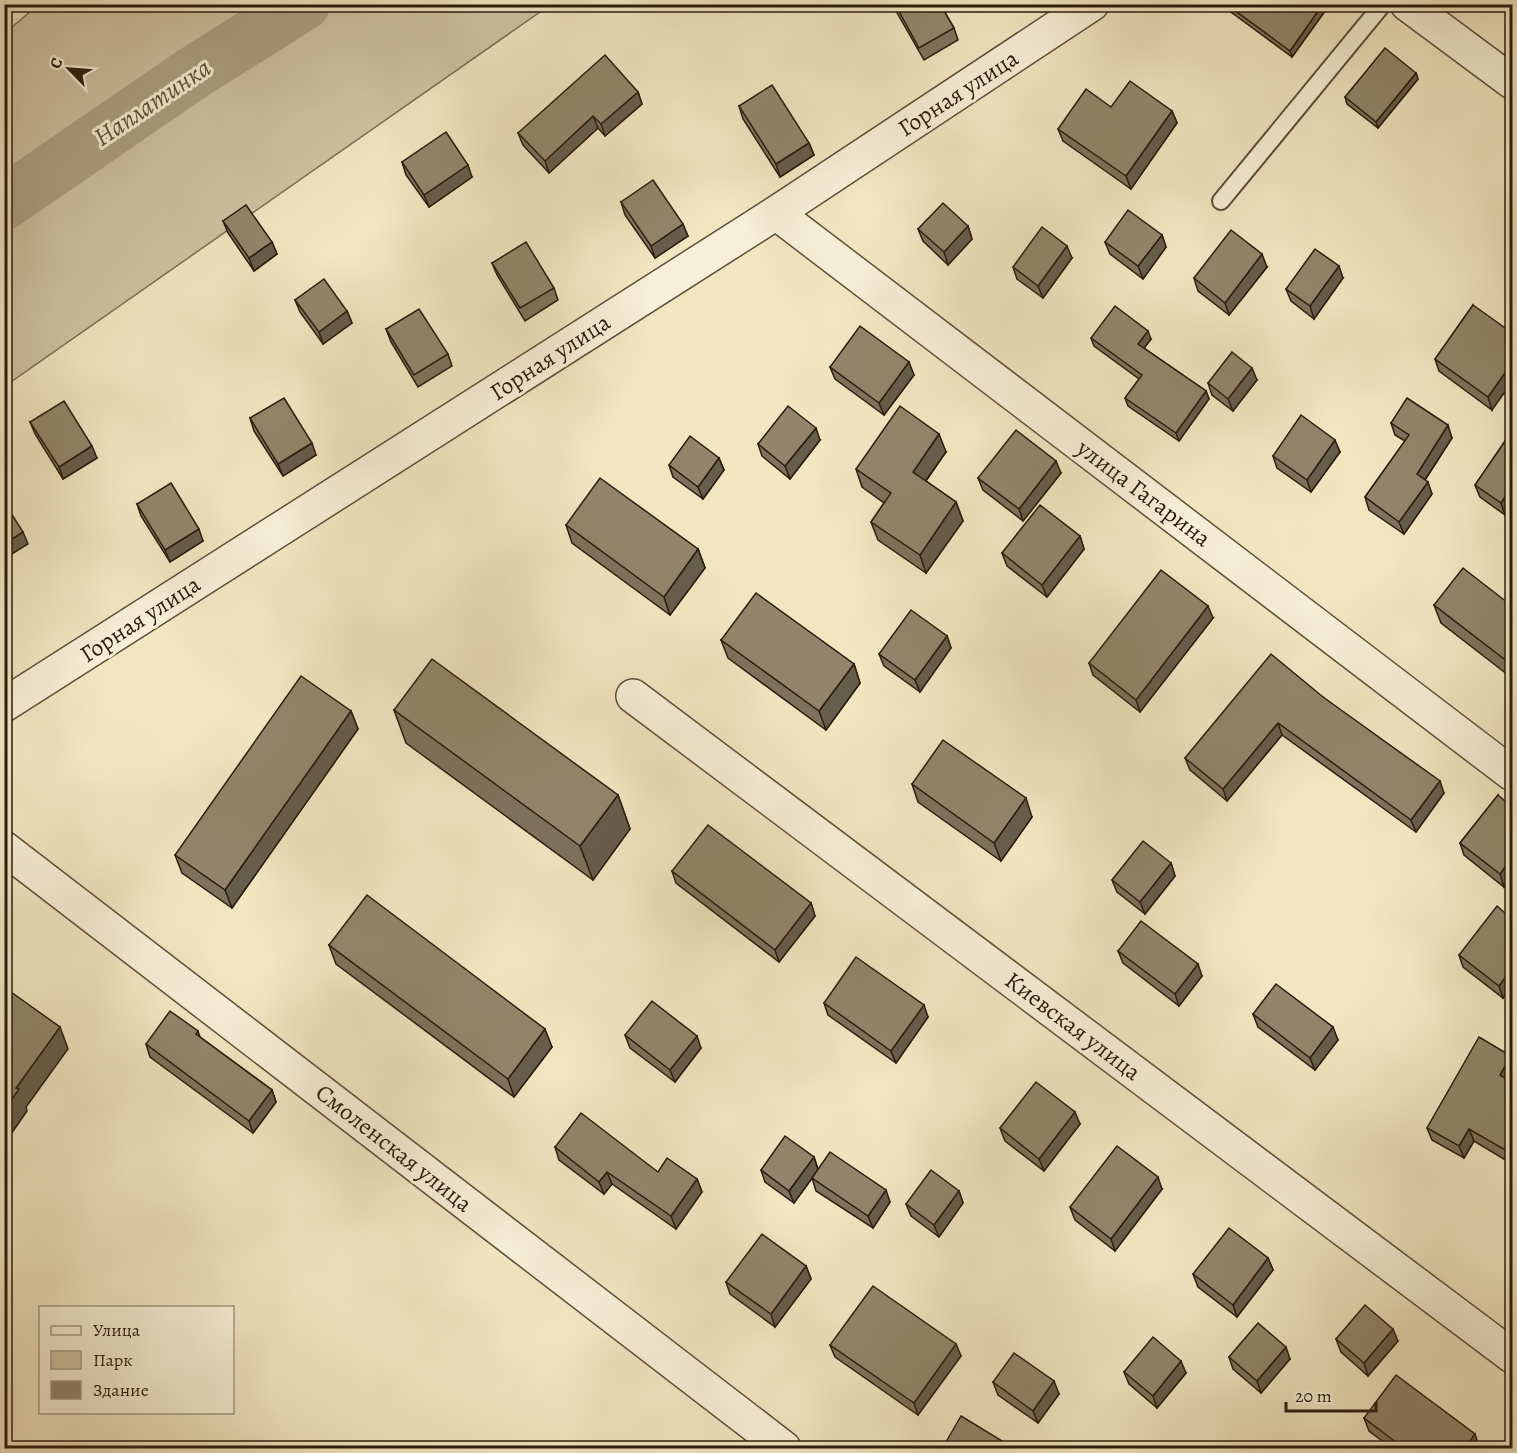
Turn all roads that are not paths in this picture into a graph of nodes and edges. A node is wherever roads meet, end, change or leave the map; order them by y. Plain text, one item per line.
1 (1092, 4) edge
2 (1383, 4) edge
3 (1407, 4) edge
4 (1512, 82) edge
5 (1221, 201) dead end
6 (776, 213) junction
7 (633, 696) dead end
8 (4, 705) edge
9 (1512, 774) edge
10 (4, 848) edge
11 (1512, 1356) edge
12 (784, 1449) edge

1 - 6 street, Горная улица
2 - 5 lane
3 - 4 street
6 - 8 street, Горная улица
6 - 9 street, улица Гагарина
7 - 11 street, Киевская улица
10 - 12 street, Смоленская улица

